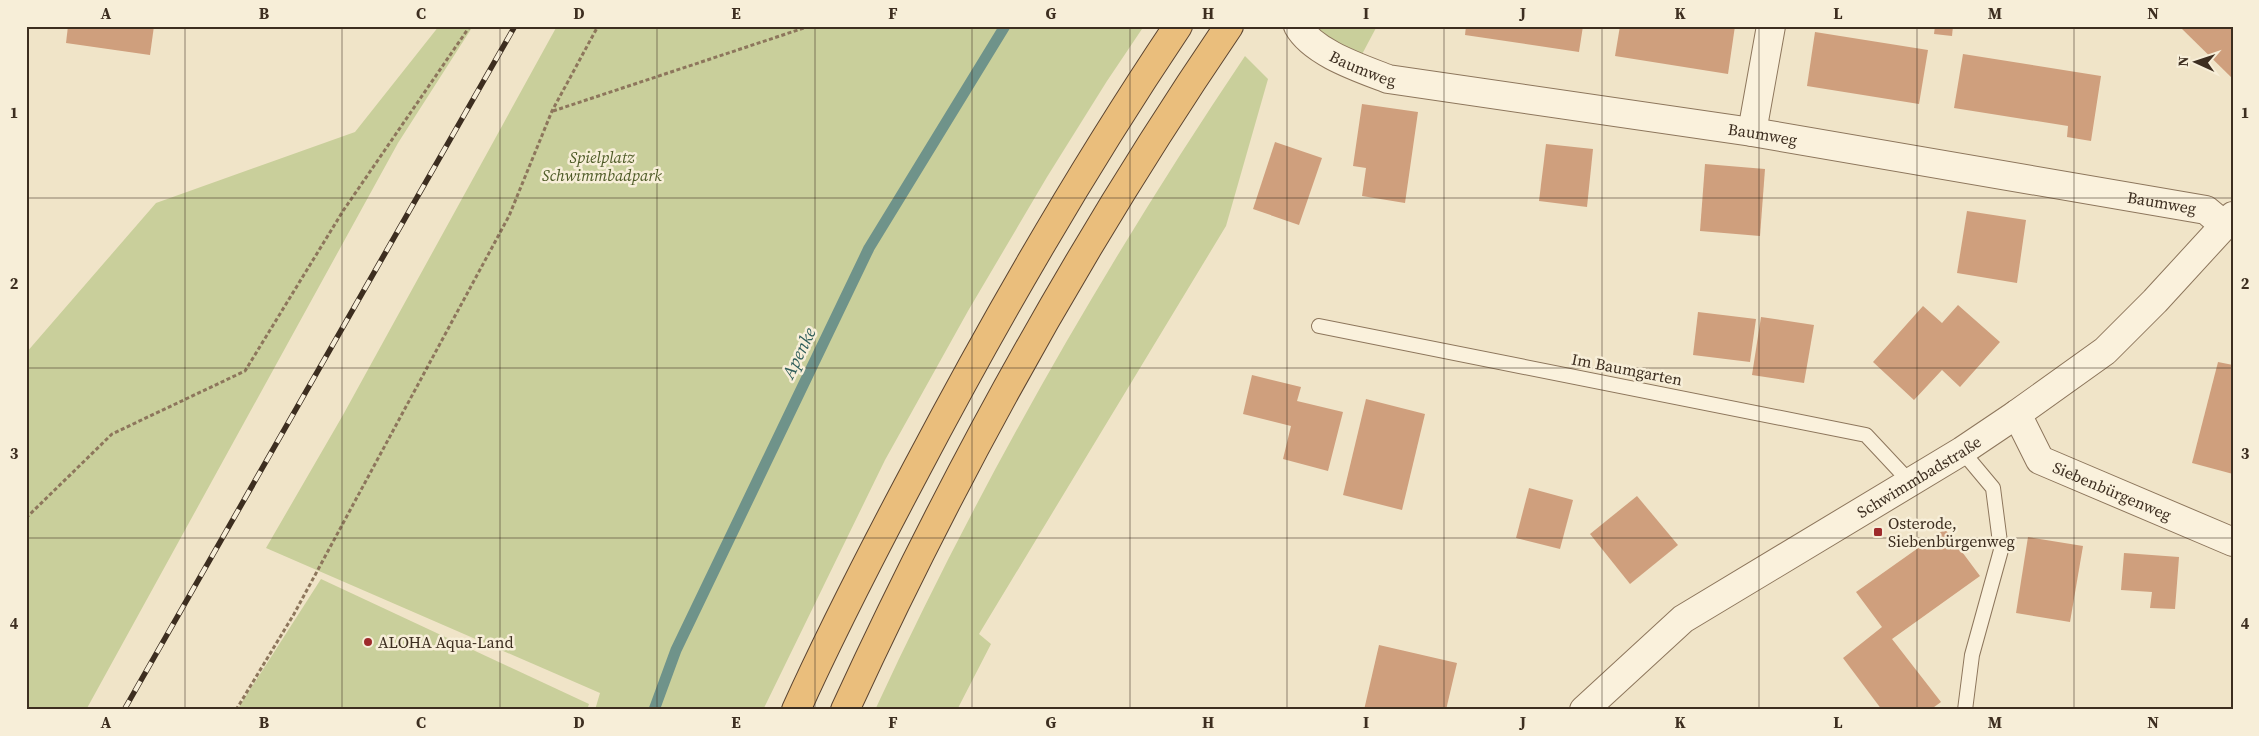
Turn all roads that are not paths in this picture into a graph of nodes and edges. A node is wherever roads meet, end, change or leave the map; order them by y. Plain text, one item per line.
1 (1178, 26) edge
2 (1229, 26) edge
3 (1771, 26) edge
4 (1300, 31) edge
5 (1752, 132) junction
6 (2228, 220) edge
7 (1319, 326) dead end
8 (2017, 414) junction
9 (1962, 450) junction
10 (1910, 482) junction
11 (2233, 542) edge
12 (796, 710) edge
13 (845, 710) edge
14 (1584, 710) edge
15 (1965, 710) edge

1 - 12 highway
2 - 13 highway
3 - 5 street
4 - 5 street, Baumweg
5 - 6 street, Baumweg
6 - 8 street, Schwimmbadstraße
7 - 10 lane, Im Baumgarten
8 - 9 street, Schwimmbadstraße
8 - 11 street, Siebenbürgenweg
9 - 10 street, Schwimmbadstraße
9 - 15 lane
10 - 14 street, Schwimmbadstraße

